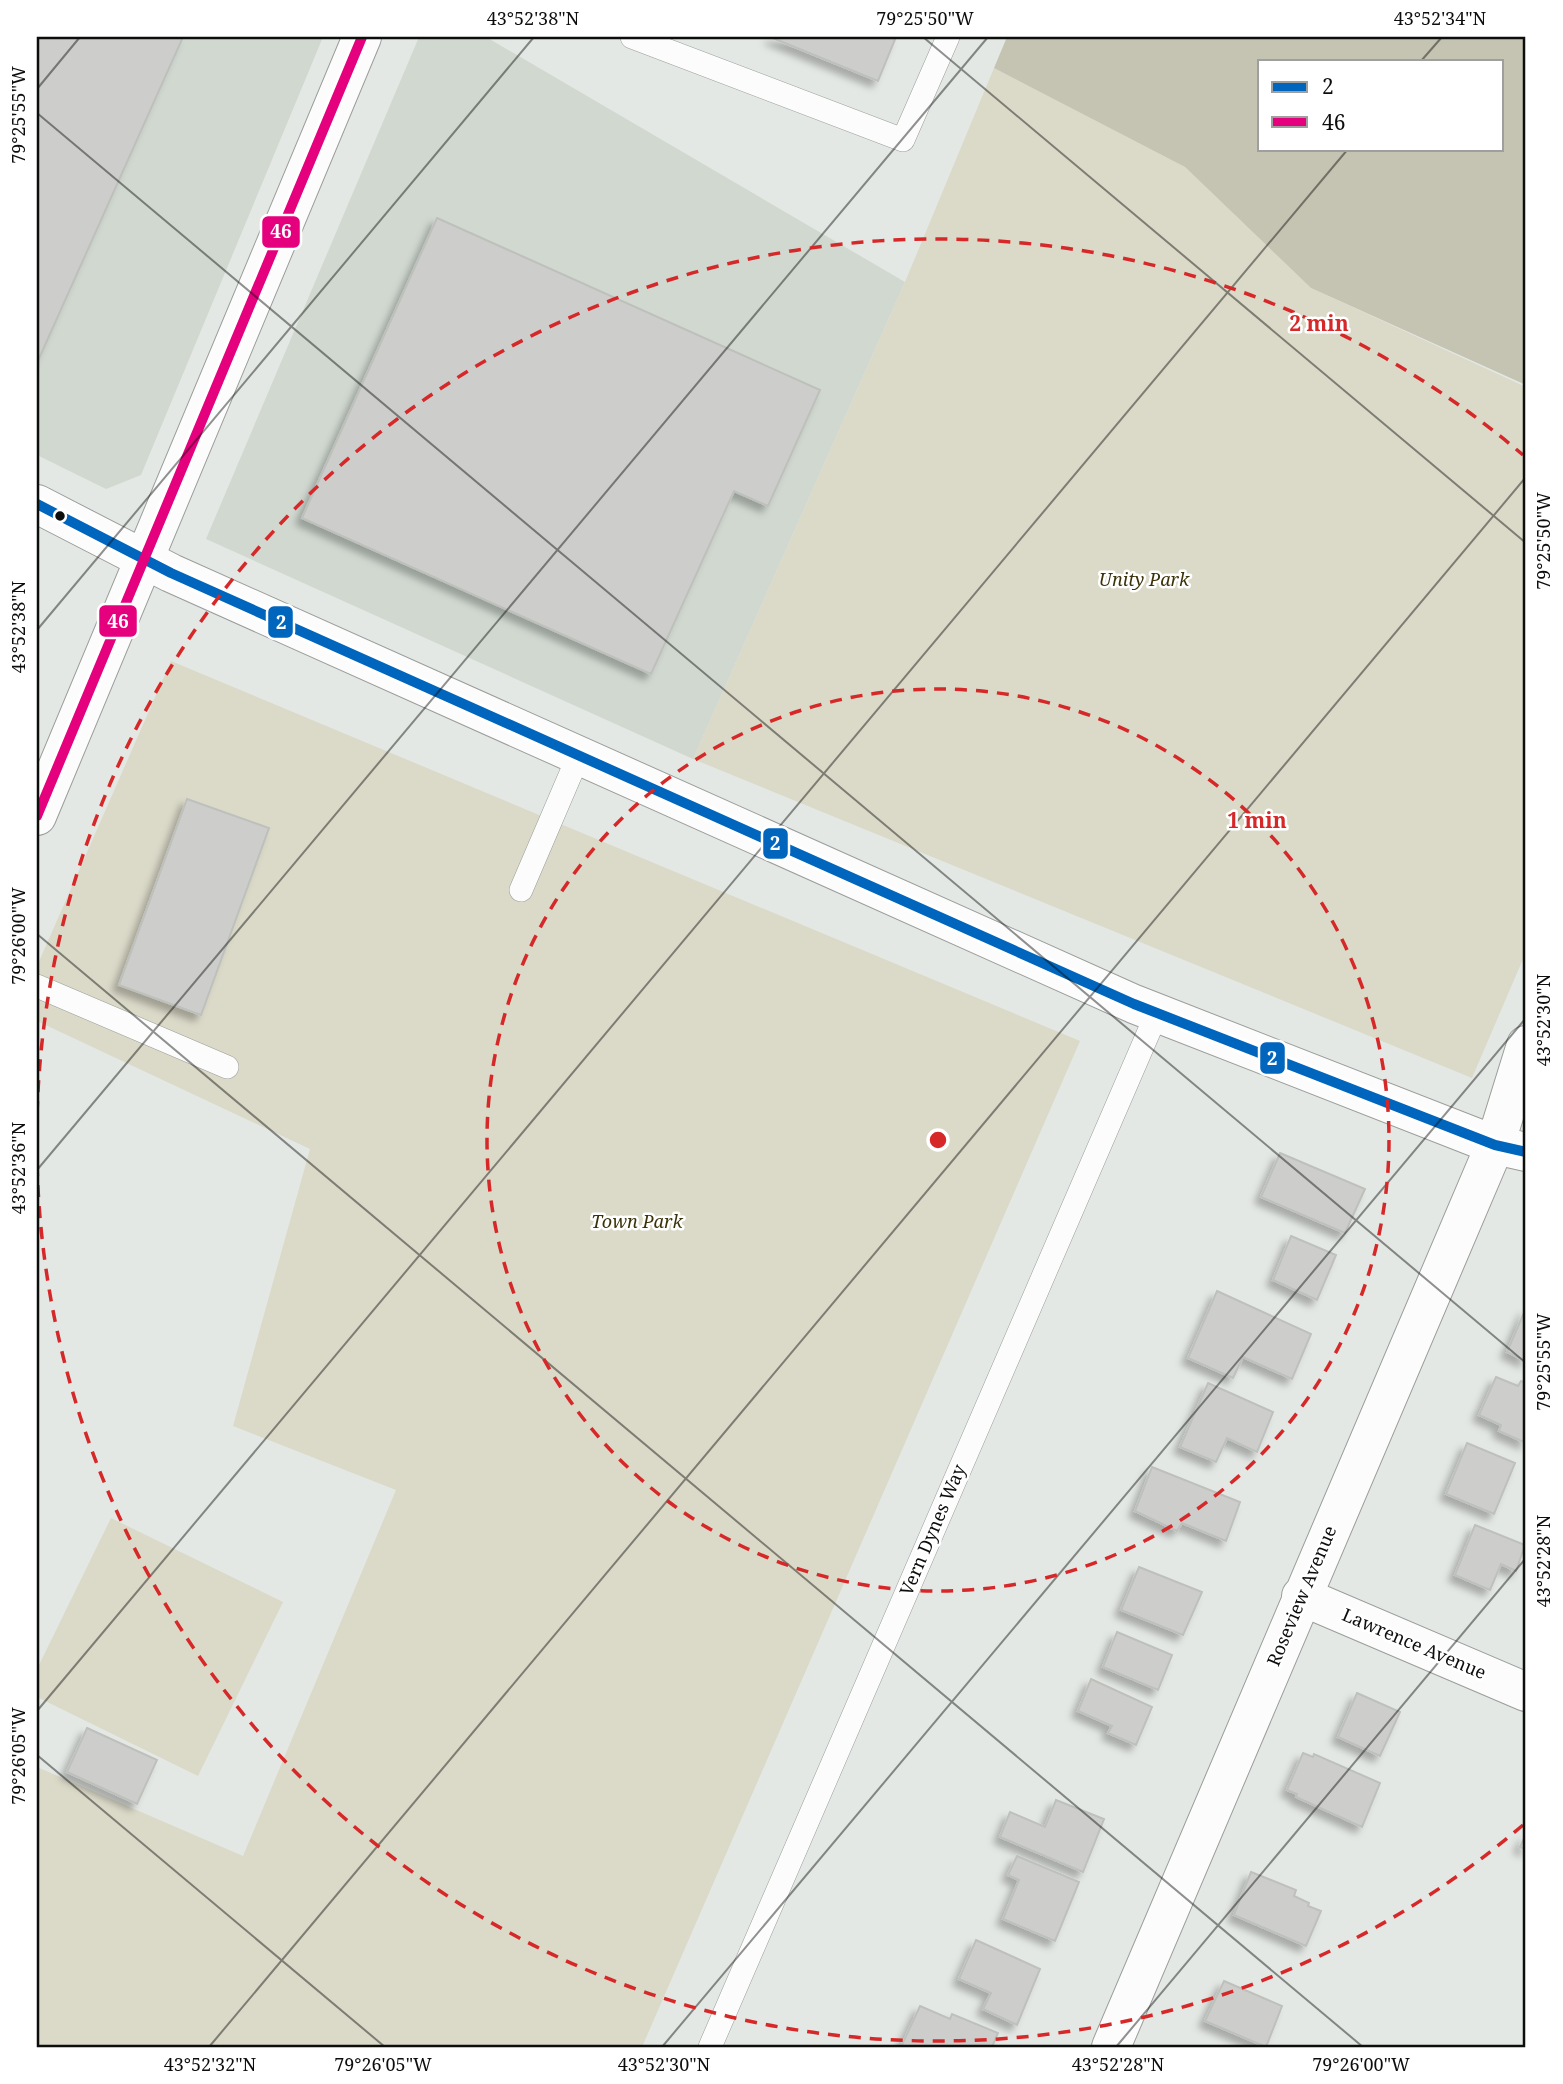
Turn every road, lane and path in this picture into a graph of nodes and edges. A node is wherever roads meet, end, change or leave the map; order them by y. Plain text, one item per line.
1 (362, 37) edge
2 (632, 37) edge
3 (948, 37) edge
4 (37, 505) edge
5 (143, 560) junction
6 (578, 757) junction
7 (37, 816) edge
8 (521, 890) dead end
9 (37, 986) edge
10 (1157, 1013) junction
11 (1526, 1045) edge
12 (227, 1067) dead end
13 (1511, 1149) edge
14 (1301, 1596) junction
15 (1526, 1692) edge
16 (710, 2047) edge
17 (1111, 2047) edge

1 - 5 street
2 - 3 lane
4 - 5 street
5 - 6 street
5 - 7 street
6 - 8 lane
6 - 10 street
9 - 12 lane
10 - 13 street
10 - 16 lane, Vern Dynes Way
11 - 13 street, Roseview Avenue
13 - 14 street, Roseview Avenue
14 - 15 street, Lawrence Avenue
14 - 17 street, Roseview Avenue

